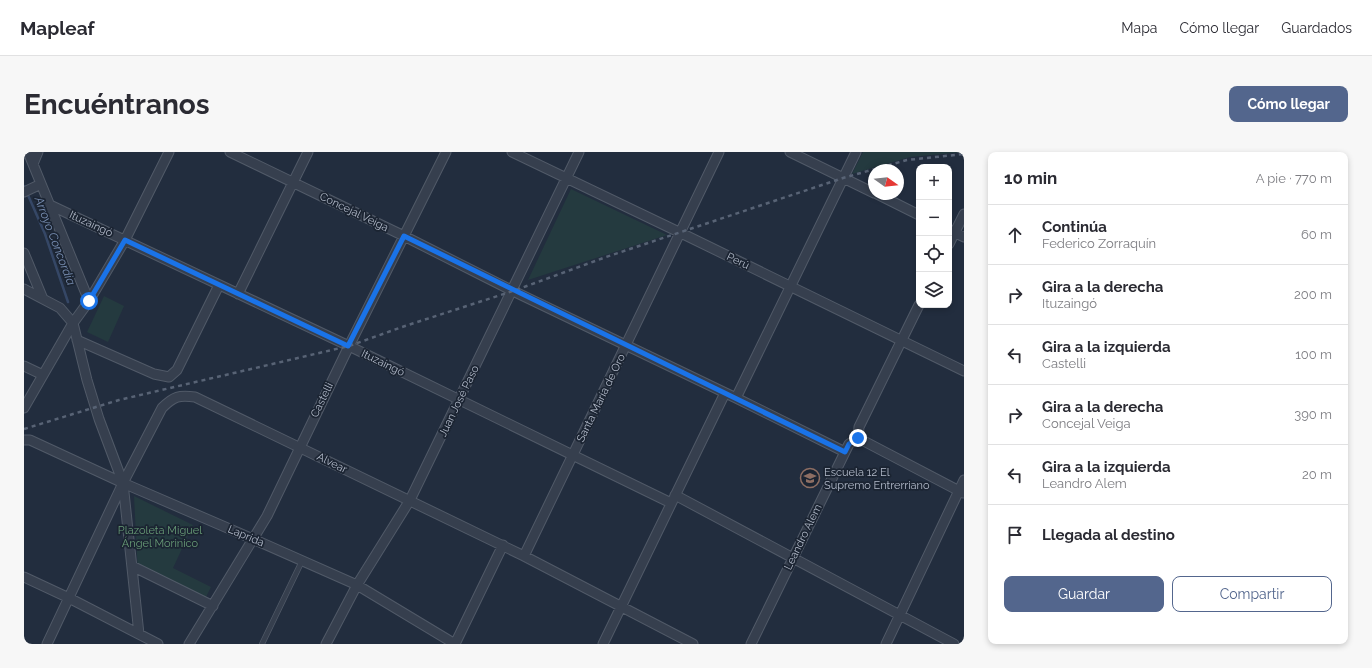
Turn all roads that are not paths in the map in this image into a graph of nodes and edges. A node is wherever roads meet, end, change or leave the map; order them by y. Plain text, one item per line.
1 (28, 152) edge
2 (38, 152) edge
3 (169, 152) edge
4 (230, 152) edge
5 (308, 152) edge
6 (446, 152) edge
7 (512, 152) edge
8 (579, 152) edge
9 (718, 152) edge
10 (790, 152) edge
11 (856, 152) edge
12 (33, 164) junction
13 (566, 178) junction
14 (843, 178) junction
15 (293, 183) junction
16 (41, 184) junction
17 (868, 190) edge
18 (24, 192) edge
19 (889, 200) edge
20 (50, 205) junction
21 (916, 214) edge
22 (964, 214) edge
23 (952, 231) edge
24 (681, 232) junction
25 (404, 236) junction
26 (964, 237) edge
27 (125, 240) junction
28 (24, 253) edge
29 (219, 285) junction
30 (791, 287) junction
31 (24, 289) edge
32 (513, 291) junction
33 (238, 294) junction
34 (43, 299) junction
35 (89, 301) junction
36 (918, 308) edge
37 (73, 323) junction
38 (77, 340) junction
39 (901, 341) junction
40 (626, 345) junction
41 (348, 346) junction
42 (24, 366) edge
43 (964, 371) edge
44 (43, 376) junction
45 (725, 392) junction
46 (736, 398) junction
47 (459, 401) junction
48 (24, 408) edge
49 (858, 438) junction
50 (27, 440) edge
51 (300, 447) junction
52 (845, 452) junction
53 (573, 456) junction
54 (964, 480) edge
55 (123, 483) junction
56 (961, 493) edge
57 (673, 499) junction
58 (410, 500) junction
59 (253, 539) junction
60 (503, 545) junction
61 (524, 556) junction
62 (793, 558) junction
63 (302, 561) junction
64 (132, 566) junction
65 (24, 577) edge
66 (356, 585) junction
67 (69, 598) junction
68 (213, 606) junction
69 (620, 606) junction
70 (900, 615) junction
71 (139, 634) junction
72 (47, 644) edge
73 (158, 644) edge
74 (190, 644) edge
75 (262, 644) edge
76 (326, 644) edge
77 (455, 644) edge
78 (603, 644) edge
79 (693, 644) edge
80 (751, 644) edge
81 (886, 644) edge
82 (954, 644) edge

1 - 12 street
2 - 12 street
3 - 27 street
4 - 15 street, Concejal Veiga
5 - 15 street
6 - 25 street, Castelli
7 - 13 street, Perú
8 - 13 street, Juan José Paso
9 - 24 street, Santa María de Oro
10 - 14 street
11 - 14 street
12 - 16 street
13 - 24 street, Perú
13 - 32 street, Juan José Paso
14 - 17 street
14 - 30 street
15 - 25 street, Concejal Veiga
15 - 33 street
16 - 18 street
16 - 20 street
19 - 21 street
20 - 27 street, Ituzaingó
20 - 35 street
22 - 23 street
23 - 26 street
24 - 30 street, Perú
24 - 40 street, Santa María de Oro
25 - 32 street, Concejal Veiga
25 - 41 street, Castelli
27 - 29 street, Ituzaingó
27 - 35 street
28 - 34 street
29 - 33 street, Ituzaingó
29 - 38 street
30 - 39 street, Perú
30 - 46 street
31 - 34 street
32 - 40 street, Concejal Veiga
32 - 47 street, Juan José Paso
33 - 41 street, Ituzaingó
34 - 37 street
35 - 37 street
36 - 39 street, Leandro Alem
37 - 38 street
37 - 44 street
38 - 55 street
39 - 43 street, Perú
39 - 49 street, Leandro Alem
40 - 45 street, Concejal Veiga
40 - 53 street, Santa María de Oro
41 - 47 street, Ituzaingó
41 - 51 street, Castelli
42 - 44 street
44 - 48 street
45 - 46 street, Concejal Veiga
45 - 57 street
46 - 52 street, Concejal Veiga
47 - 53 street, Ituzaingó
47 - 58 street, Juan José Paso
49 - 52 street, Leandro Alem
49 - 56 street
50 - 55 street, Laprida
51 - 55 street, Alvear
51 - 58 street, Alvear
51 - 59 street, Castelli
52 - 62 street, Leandro Alem
53 - 57 street, Ituzaingó
53 - 61 street, Santa María de Oro
54 - 56 street
55 - 59 street, Laprida
55 - 64 street
55 - 67 street
56 - 70 street
57 - 62 street, Ituzaingó
57 - 69 street
58 - 60 street, Alvear
58 - 66 street, Juan José Paso
59 - 63 street, Laprida
59 - 68 street, Castelli
60 - 61 street, Alvear
60 - 77 street
61 - 69 street, Alvear
62 - 70 street, Ituzaingó
62 - 80 street, Leandro Alem
63 - 66 street, Laprida
63 - 75 lane
64 - 68 street
64 - 71 street
65 - 67 street
66 - 76 street, Juan José Paso
66 - 77 street, Laprida
67 - 71 street
67 - 72 street
68 - 74 street, Castelli
69 - 78 street
69 - 79 street, Alvear
70 - 81 street
70 - 82 street, Ituzaingó
71 - 73 street

